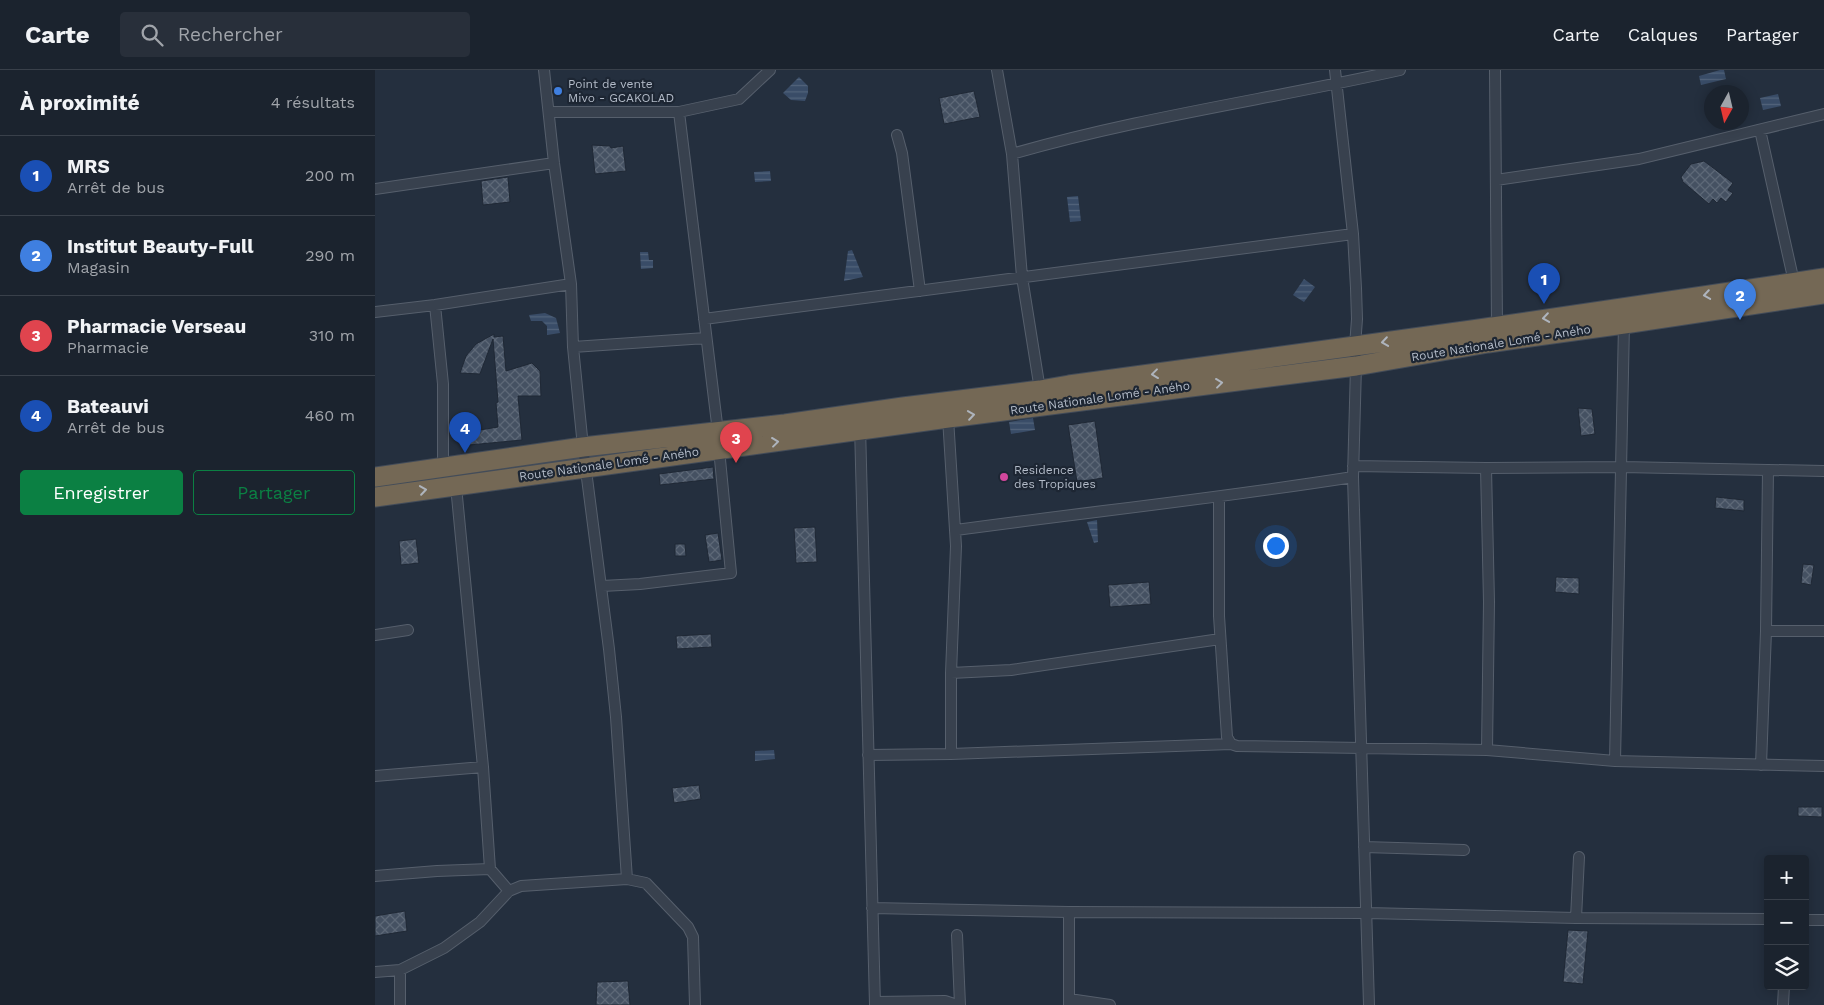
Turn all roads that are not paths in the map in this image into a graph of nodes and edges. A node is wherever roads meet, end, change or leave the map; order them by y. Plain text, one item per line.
1 (544, 70) edge
2 (770, 70) edge
3 (997, 70) edge
4 (1335, 70) edge
5 (1400, 70) edge
6 (1495, 70) edge
7 (1337, 84) junction
8 (549, 112) junction
9 (679, 112) junction
10 (1824, 114) edge
11 (1760, 130) junction
12 (897, 135) dead end
13 (1012, 154) junction
14 (554, 163) junction
15 (1496, 180) junction
16 (375, 189) edge
17 (1353, 234) junction
18 (1022, 277) junction
19 (1824, 278) edge
20 (1793, 282) junction
21 (571, 284) junction
22 (919, 291) junction
23 (1824, 294) edge
24 (435, 305) junction
25 (375, 312) edge
26 (704, 319) junction
27 (1624, 324) junction
28 (1497, 325) junction
29 (706, 338) junction
30 (573, 346) junction
31 (1355, 346) junction
32 (1356, 366) junction
33 (1040, 390) junction
34 (948, 418) junction
35 (860, 421) junction
36 (718, 441) junction
37 (583, 447) junction
38 (586, 467) junction
39 (1622, 467) junction
40 (443, 468) junction
41 (1486, 468) junction
42 (1768, 470) junction
43 (1824, 471) edge
44 (1353, 472) junction
45 (375, 477) edge
46 (456, 486) junction
47 (375, 496) edge
48 (1219, 498) junction
49 (956, 530) junction
50 (602, 586) junction
51 (408, 630) dead end
52 (1765, 630) junction
53 (1824, 631) edge
54 (375, 634) edge
55 (1220, 639) junction
56 (951, 673) junction
57 (1231, 744) junction
58 (1361, 747) junction
59 (1487, 750) junction
60 (951, 754) junction
61 (867, 755) junction
62 (1615, 761) junction
63 (1761, 765) junction
64 (1824, 766) edge
65 (483, 767) junction
66 (375, 776) edge
67 (1364, 847) junction
68 (1464, 850) dead end
69 (1579, 857) dead end
70 (490, 869) junction
71 (375, 876) edge
72 (627, 879) junction
73 (509, 891) junction
74 (872, 908) junction
75 (1069, 912) junction
76 (1367, 914) junction
77 (1575, 918) junction
78 (1764, 919) edge
79 (1809, 920) edge
80 (1824, 920) edge
81 (957, 935) dead end
82 (400, 970) junction
83 (375, 972) edge
84 (1784, 990) edge
85 (1069, 1002) edge
86 (875, 1004) edge
87 (400, 1005) edge
88 (695, 1005) edge
89 (958, 1005) edge
90 (1110, 1005) edge
91 (1369, 1005) edge
92 (1783, 1005) edge

1 - 8 street
2 - 9 street
3 - 13 street
4 - 7 street
5 - 7 street
6 - 15 street
7 - 13 street
7 - 17 street
8 - 9 street
8 - 14 street
9 - 26 street
10 - 11 street
11 - 15 street
11 - 20 street
12 - 22 street
13 - 18 street
14 - 16 street
14 - 21 street
15 - 28 street
17 - 18 street
17 - 31 street
18 - 22 street
18 - 33 street
19 - 20 highway, Route Nationale Lomé - Aného
20 -> 28 highway, Route Nationale Lomé - Aného
21 - 24 street
21 - 30 street
22 - 26 street
23 - 27 highway, Route Nationale Lomé - Aného
24 - 25 street
24 - 40 street
26 - 29 street
27 - 32 highway, Route Nationale Lomé - Aného
27 - 39 street
28 -> 31 highway, Route Nationale Lomé - Aného
29 - 30 street
29 - 36 street
30 - 37 street
31 - 32 street
31 -> 33 highway, Route Nationale Lomé - Aného
34 -> 32 highway, Route Nationale Lomé - Aného
32 - 44 street
33 - 35 highway, Route Nationale Lomé - Aného
34 - 35 highway, Route Nationale Lomé - Aného
34 - 49 street
35 - 36 highway, Route Nationale Lomé - Aného
35 - 61 street
36 - 37 highway, Route Nationale Lomé - Aného
36 - 38 highway, Route Nationale Lomé - Aného
36 - 50 street
37 - 38 street
37 - 40 highway, Route Nationale Lomé - Aného
38 - 46 highway, Route Nationale Lomé - Aného
38 - 50 street
39 - 41 street
39 - 42 street
39 - 62 street
40 - 45 highway, Route Nationale Lomé - Aného
41 - 44 street
41 - 59 street
42 - 43 street
42 - 52 street
44 - 48 street
44 - 58 street
47 -> 46 highway, Route Nationale Lomé - Aného
46 - 65 street
48 - 49 street
48 - 55 street
49 - 56 street
50 - 72 street
51 - 54 street
52 - 53 street
52 - 63 street
55 - 56 street
55 - 57 street
56 - 60 street
57 - 58 street
57 - 60 street
58 - 59 street
58 - 67 street
59 - 62 street
60 - 61 street
61 - 74 street
62 - 63 street
63 - 64 street
65 - 66 street
65 - 70 street
67 - 68 street
67 - 76 street
69 - 77 street
70 - 71 street
70 - 73 street
72 - 73 street
72 - 88 street
73 - 82 street
74 - 75 street
74 - 86 street
75 - 76 street
75 - 85 street
76 - 77 street
76 - 91 street
77 - 78 street
79 - 80 street
81 - 89 street
82 - 83 street
82 - 87 street
84 - 92 street
85 - 90 street
86 - 89 street

